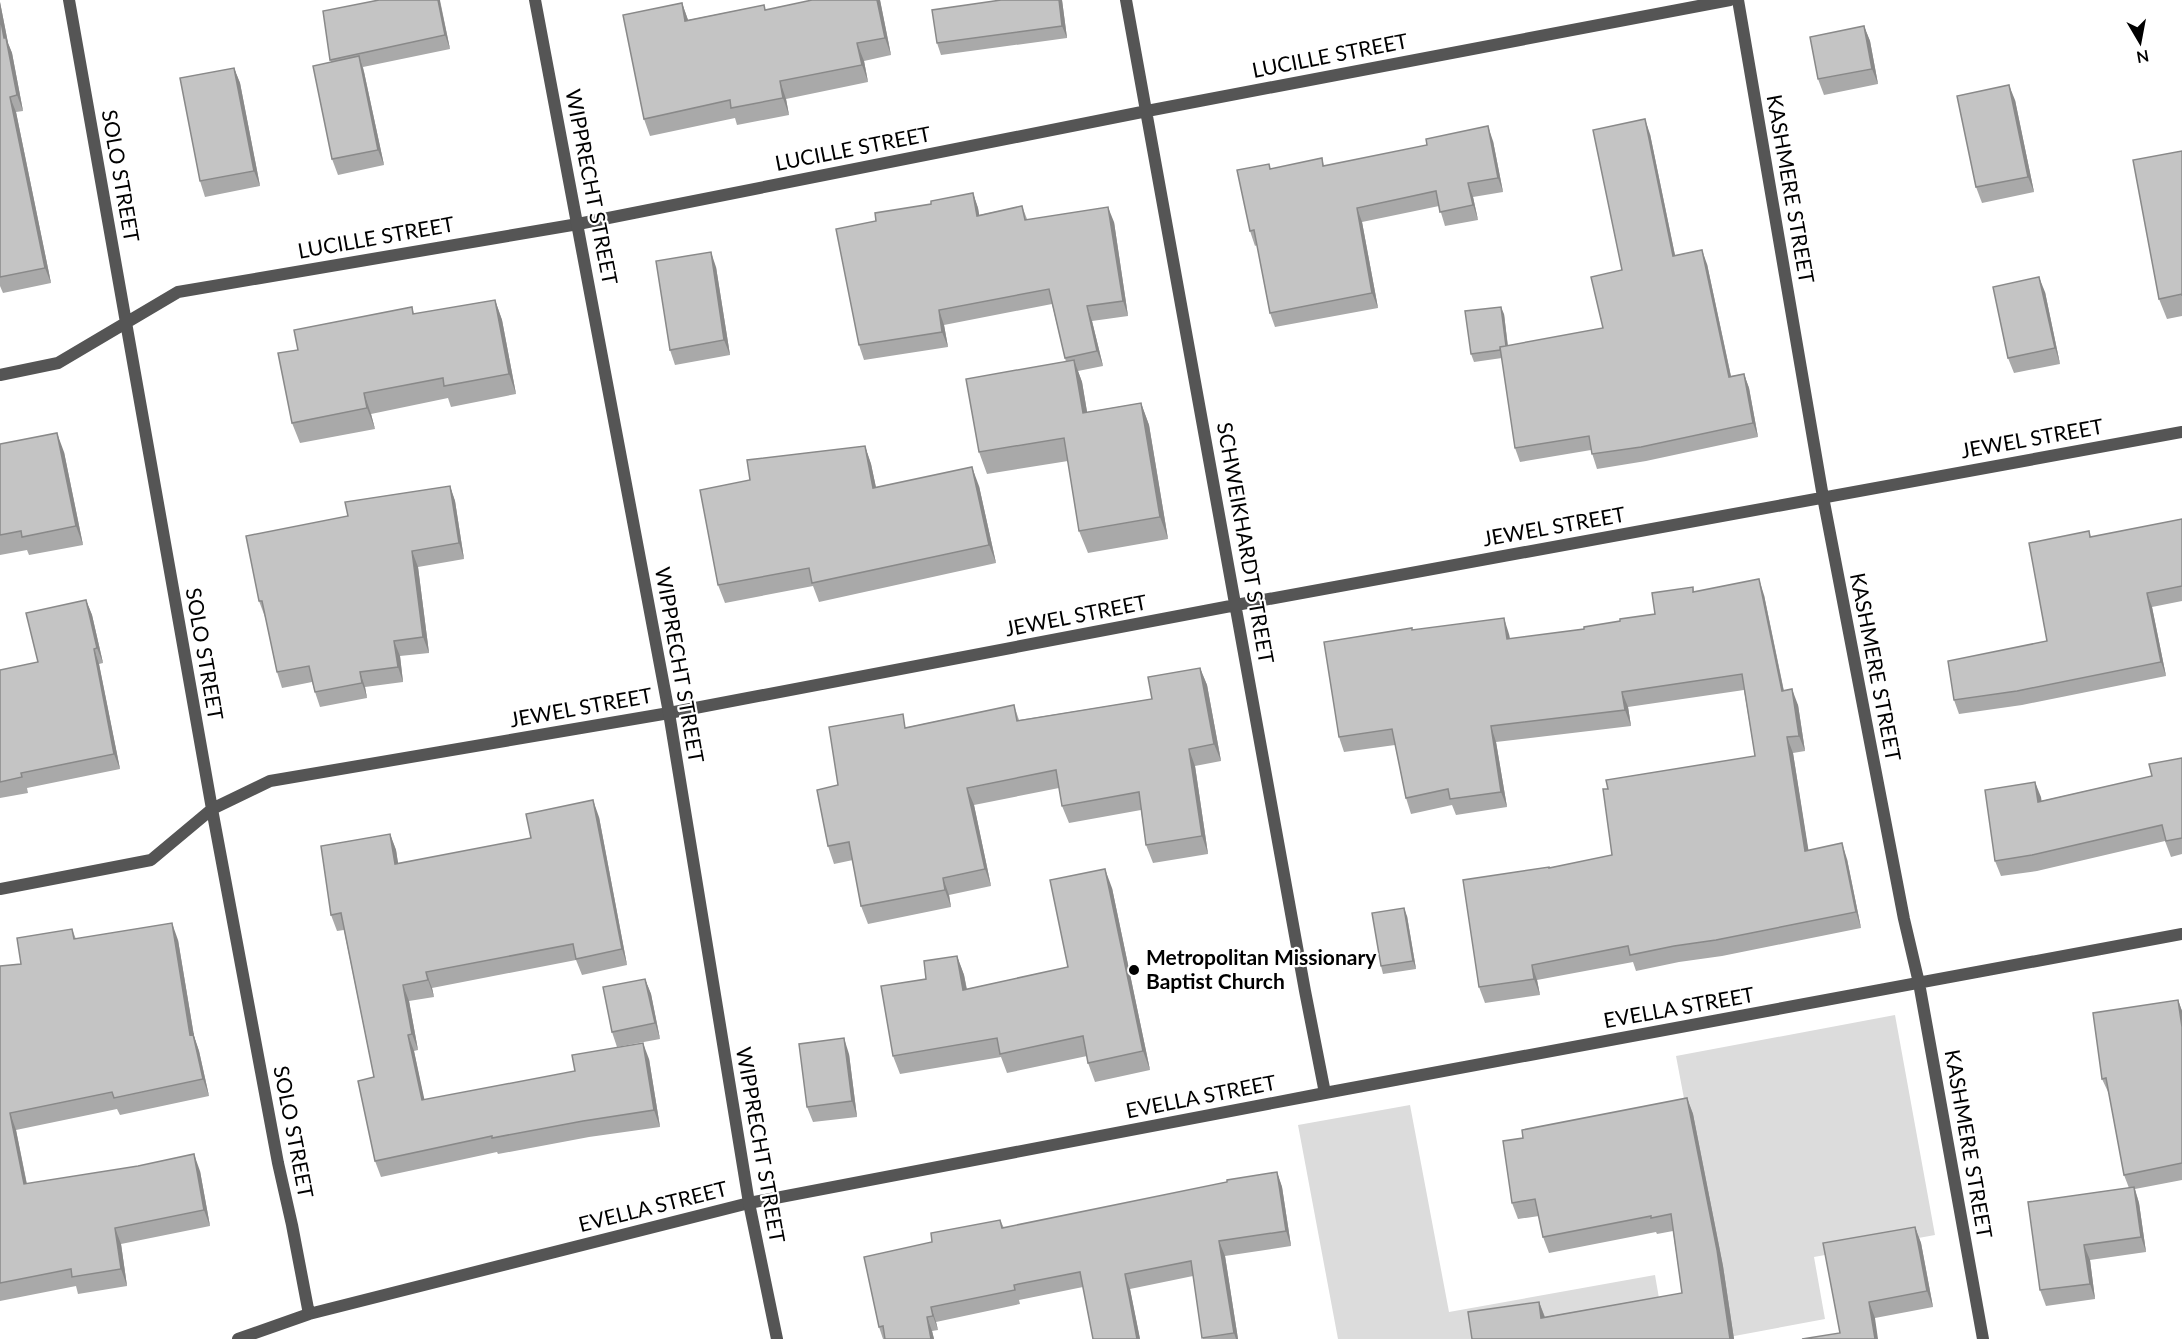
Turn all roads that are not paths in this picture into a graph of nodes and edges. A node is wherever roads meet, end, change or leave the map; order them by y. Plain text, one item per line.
1 (69, 0) edge
2 (535, 0) edge
3 (1126, 0) edge
4 (1730, 0) edge
5 (1738, 0) edge
6 (1147, 111) junction
7 (578, 224) junction
8 (127, 324) junction
9 (0, 375) edge
10 (2182, 432) edge
11 (1823, 497) junction
12 (1236, 605) junction
13 (669, 713) junction
14 (212, 809) junction
15 (0, 889) edge
16 (2182, 934) edge
17 (1919, 983) junction
18 (1325, 1093) junction
19 (749, 1203) junction
20 (309, 1314) junction
21 (238, 1339) edge
22 (777, 1339) edge
23 (1983, 1339) edge

1 - 8 street, SOLO STREET
2 - 7 street, WIPPRECHT STREET
3 - 6 street, SCHWEIKHARDT STREET
4 - 6 street, LUCILLE STREET
5 - 11 street, KASHMERE STREET
6 - 7 street, LUCILLE STREET
6 - 12 street, SCHWEIKHARDT STREET
7 - 8 street, LUCILLE STREET
7 - 13 street, WIPPRECHT STREET
8 - 9 street, LUCILLE STREET
8 - 14 street, SOLO STREET
10 - 11 street, JEWEL STREET
11 - 12 street, JEWEL STREET
11 - 17 street, KASHMERE STREET
12 - 13 street, JEWEL STREET
12 - 18 street, SCHWEIKHARDT STREET
13 - 14 street, JEWEL STREET
13 - 19 street, WIPPRECHT STREET
14 - 15 street, JEWEL STREET
14 - 20 street, SOLO STREET
16 - 17 street, EVELLA STREET
17 - 18 street, EVELLA STREET
17 - 23 street, KASHMERE STREET
18 - 19 street, EVELLA STREET
19 - 20 street, EVELLA STREET
19 - 22 street, WIPPRECHT STREET
20 - 21 street, EVELLA STREET

